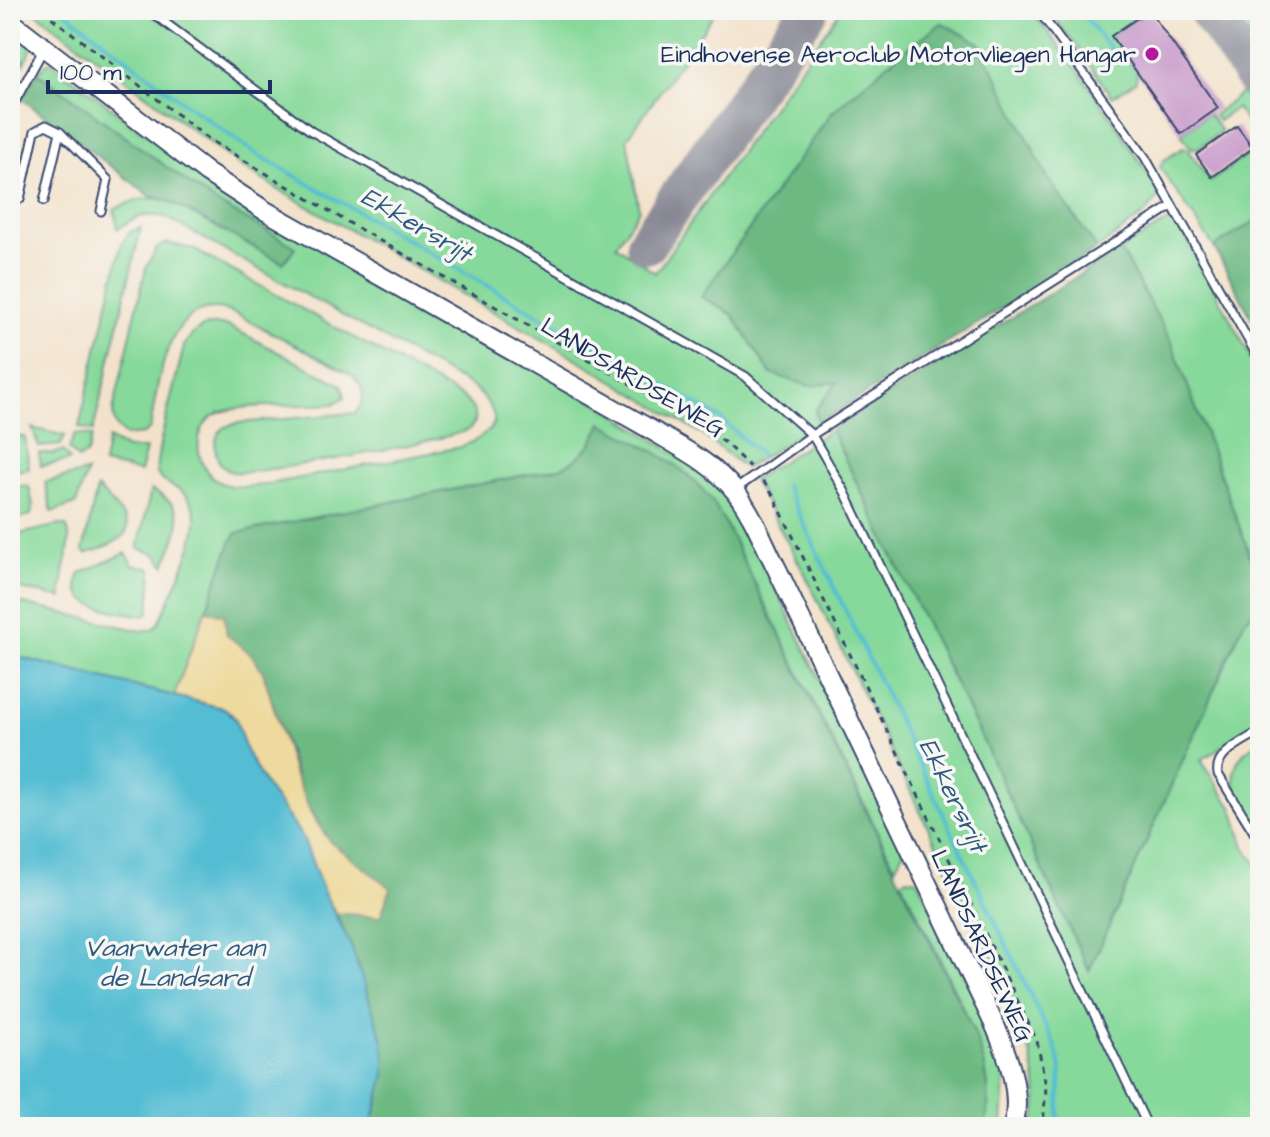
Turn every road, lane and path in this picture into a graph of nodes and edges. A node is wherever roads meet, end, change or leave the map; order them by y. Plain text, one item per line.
1 (42, 10) edge
2 (148, 10) edge
3 (1038, 10) edge
4 (10, 21) edge
5 (45, 48) junction
6 (10, 117) edge
7 (60, 132) junction
8 (20, 199) dead end
9 (44, 201) dead end
10 (1172, 206) junction
11 (101, 211) dead end
12 (1260, 361) edge
13 (812, 435) junction
14 (756, 474) junction
15 (734, 490) junction
16 (1260, 731) edge
17 (1260, 842) edge
18 (1013, 1127) edge
19 (1043, 1127) edge
20 (1148, 1127) edge

1 - 14 path
2 - 13 lane
3 - 10 lane
4 - 5 street, LANDSARDSEWEG
5 - 6 lane
5 - 15 street, LANDSARDSEWEG
7 - 8 lane
7 - 9 lane
7 - 11 lane
10 - 12 lane
10 - 13 lane
13 - 14 lane
13 - 20 lane
14 - 15 lane
14 - 19 path
15 - 18 street, LANDSARDSEWEG
16 - 17 lane

